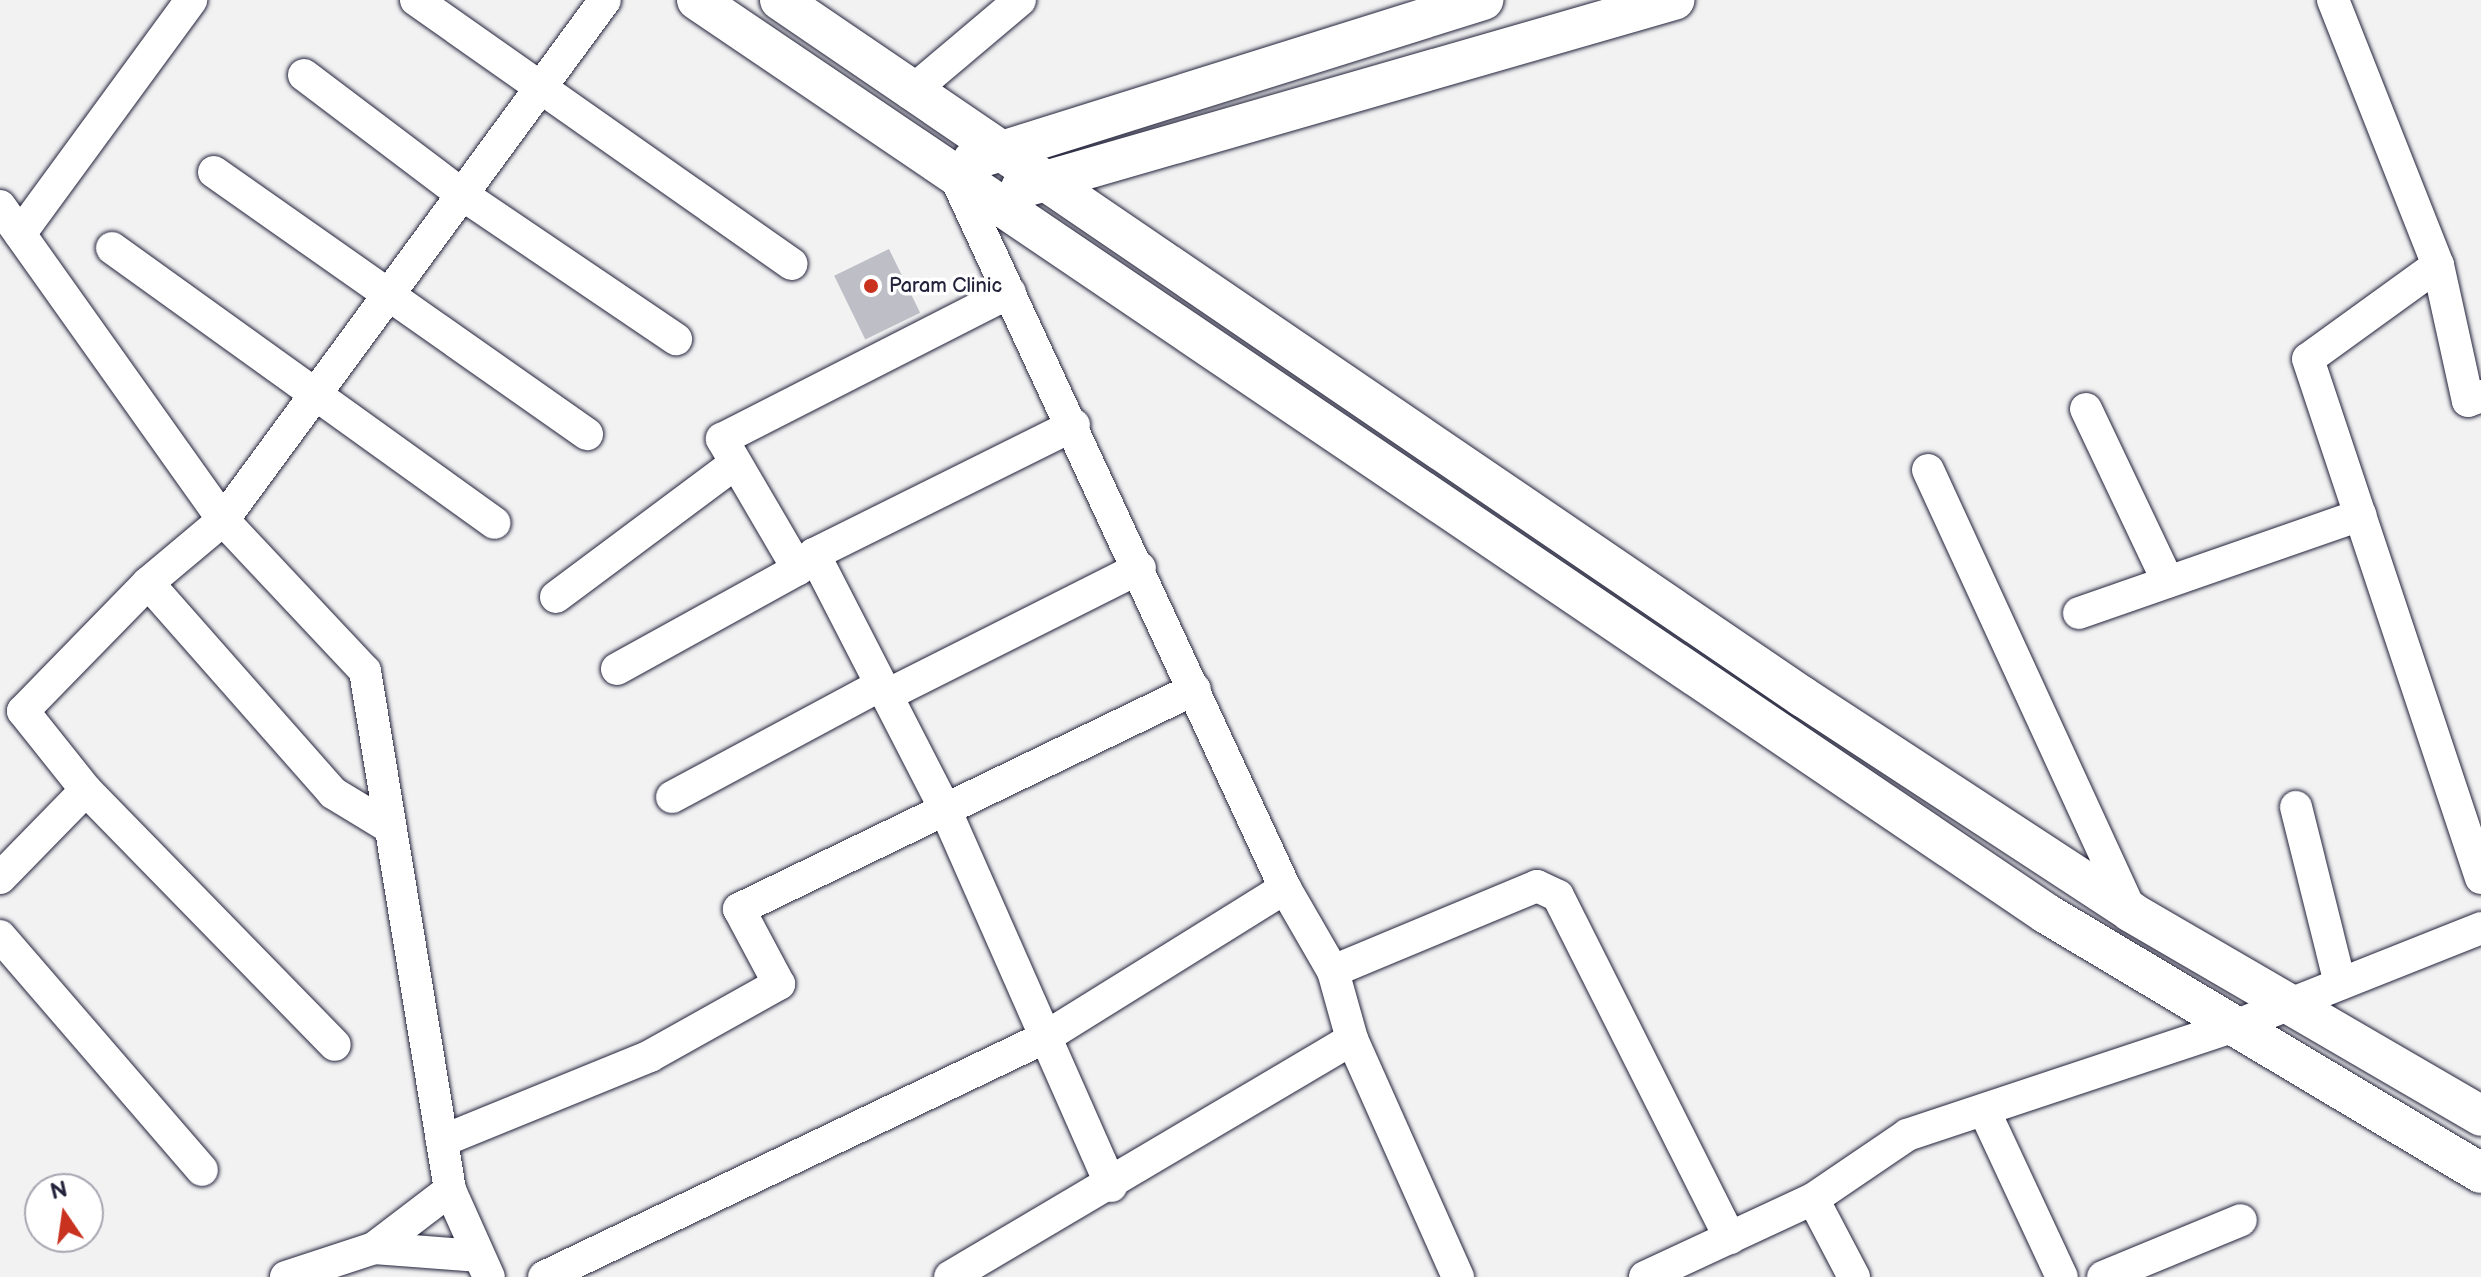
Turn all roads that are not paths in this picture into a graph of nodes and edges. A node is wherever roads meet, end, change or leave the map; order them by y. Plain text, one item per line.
1 (191, 0) edge
2 (416, 0) edge
3 (605, 0) edge
4 (697, 0) edge
5 (780, 0) edge
6 (1020, 0) edge
7 (1483, 0) edge
8 (1674, 0) edge
9 (2333, 0) edge
10 (304, 75) dead end
11 (538, 88) junction
12 (910, 93) junction
13 (991, 150) junction
14 (214, 172) dead end
15 (953, 172) junction
16 (1036, 181) junction
17 (460, 193) junction
18 (994, 199) junction
19 (0, 206) edge
20 (20, 234) junction
21 (112, 248) dead end
22 (792, 264) dead end
23 (2438, 265) junction
24 (387, 292) junction
25 (1010, 292) junction
26 (676, 339) dead end
27 (2481, 396) edge
28 (311, 397) junction
29 (2086, 409) dead end
30 (1074, 425) junction
31 (587, 434) dead end
32 (736, 463) junction
33 (1928, 470) dead end
34 (2360, 515) junction
35 (223, 520) junction
36 (494, 523) dead end
37 (806, 561) junction
38 (1140, 568) junction
39 (2168, 582) junction
40 (148, 583) junction
41 (556, 597) dead end
42 (2079, 613) dead end
43 (617, 669) dead end
44 (1195, 689) junction
45 (884, 690) junction
46 (86, 790) junction
47 (672, 797) dead end
48 (2296, 807) dead end
49 (945, 809) junction
50 (389, 827) junction
51 (0, 878) edge
52 (2481, 878) edge
53 (1285, 888) junction
54 (2131, 912) junction
55 (2481, 928) edge
56 (0, 936) edge
57 (1333, 971) junction
58 (2340, 984) junction
59 (2286, 1005) junction
60 (2235, 1026) junction
61 (1044, 1038) junction
62 (1352, 1039) junction
63 (335, 1045) dead end
64 (1984, 1110) junction
65 (2481, 1116) edge
66 (442, 1141) junction
67 (202, 1170) dead end
68 (2481, 1173) edge
69 (1111, 1186) junction
70 (450, 1190) junction
71 (1813, 1199) junction
72 (2241, 1220) dead end
73 (1730, 1238) junction
74 (374, 1248) junction
75 (483, 1266) edge
76 (286, 1277) edge
77 (544, 1277) edge
78 (950, 1277) edge
79 (1458, 1277) edge
80 (1645, 1277) edge
81 (1854, 1277) edge
82 (2062, 1277) edge
83 (2103, 1277) edge

1 - 20 street
2 - 11 street
3 - 11 street
4 - 15 street
5 - 12 street
6 - 12 street
7 - 13 street
8 - 16 street
9 - 23 street
10 - 17 street
11 - 17 street
11 - 22 street
12 - 13 street
13 - 15 street
13 - 16 street
14 - 24 street
15 - 18 street
15 - 25 street
16 - 18 street
16 - 54 street
17 - 24 street
17 - 26 street
18 - 60 street
19 - 20 street
20 - 35 street
21 - 28 street
23 - 27 street
23 - 34 street
24 - 28 street
24 - 31 street
25 - 30 street
25 - 32 street
28 - 35 street
28 - 36 street
29 - 39 street
30 - 37 street
30 - 38 street
32 - 37 street
32 - 41 street
33 - 54 street
34 - 39 street
34 - 52 street
35 - 40 street
35 - 50 street
37 - 43 street
37 - 45 street
38 - 44 street
38 - 45 street
39 - 42 street
40 - 46 street
40 - 50 street
44 - 49 street
44 - 53 street
45 - 47 street
45 - 49 street
46 - 51 street
46 - 63 street
48 - 58 street
49 - 61 street
49 - 66 street
50 - 66 street
53 - 57 street
53 - 61 street
54 - 59 street
55 - 58 street
56 - 67 street
57 - 62 street
57 - 73 street
58 - 59 street
59 - 60 street
59 - 65 street
60 - 64 street
60 - 68 street
61 - 69 street
61 - 77 street
62 - 69 street
62 - 79 street
64 - 71 street
64 - 82 street
66 - 70 street
69 - 78 street
70 - 74 street
70 - 75 street
71 - 73 street
71 - 81 street
72 - 83 street
73 - 80 street
74 - 75 street
74 - 76 street

